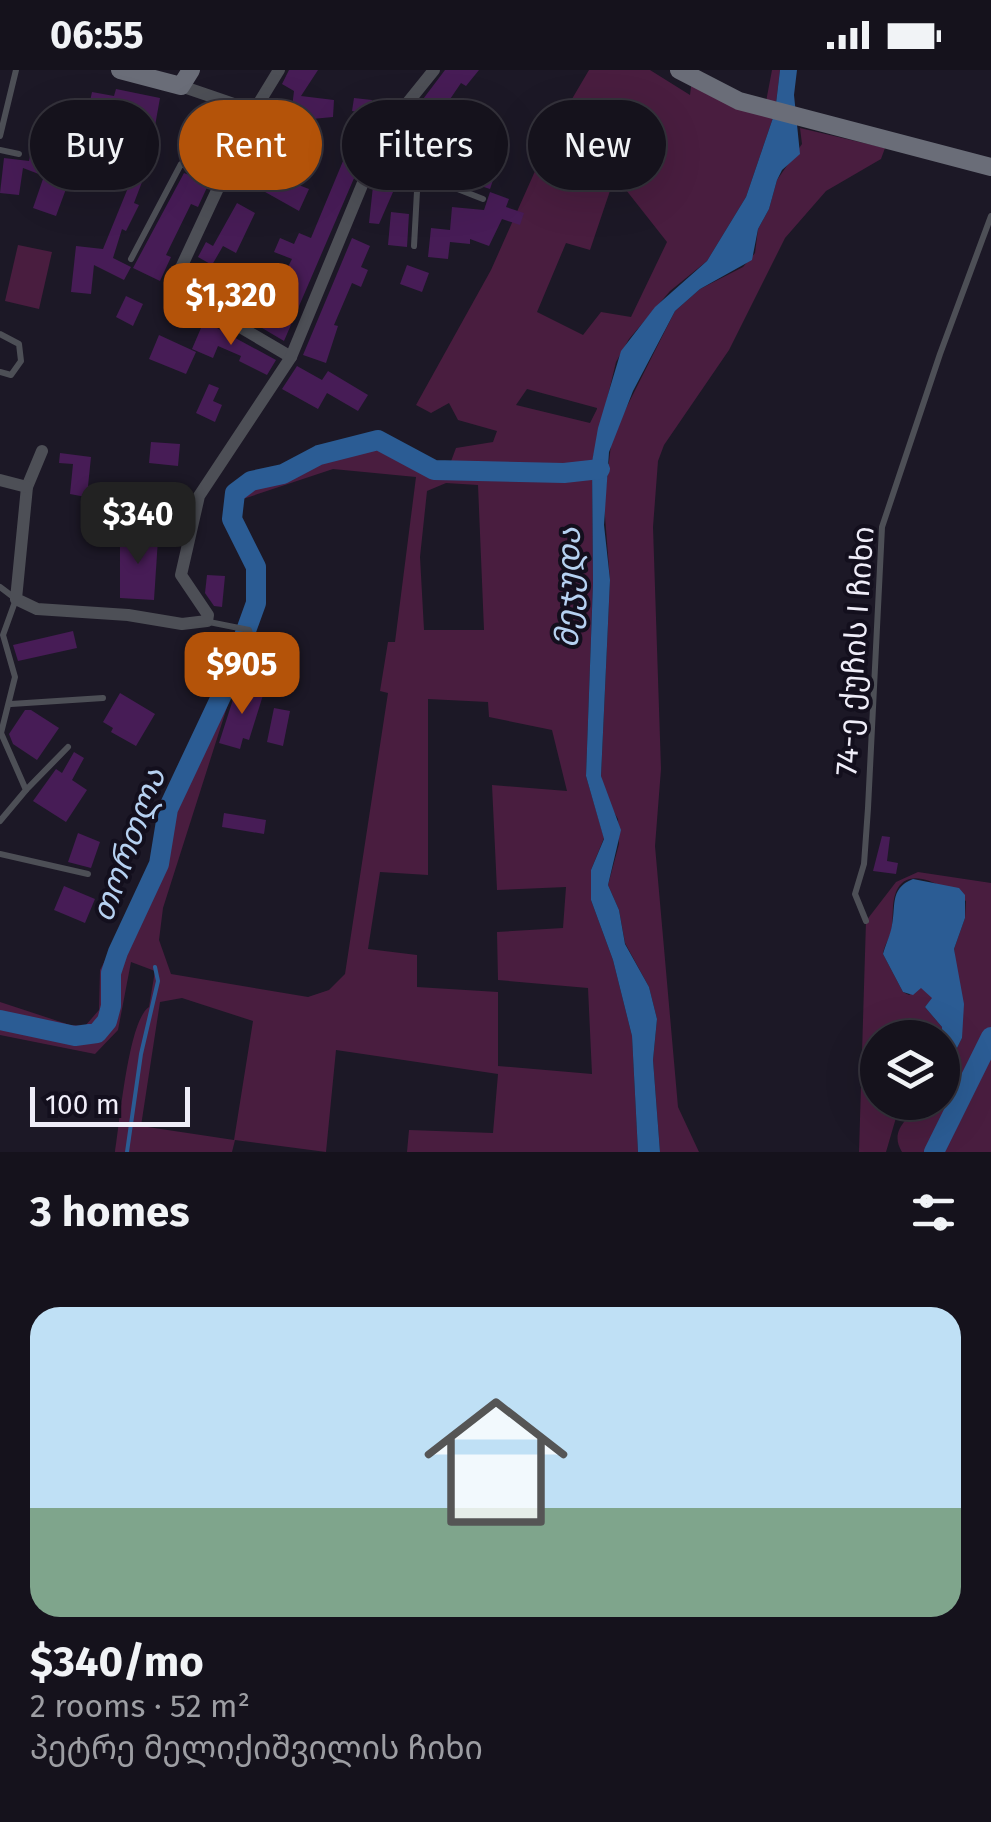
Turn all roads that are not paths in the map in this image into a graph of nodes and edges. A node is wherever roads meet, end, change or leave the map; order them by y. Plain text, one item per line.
1 (16, 70) edge
2 (120, 70) edge
3 (279, 70) edge
4 (434, 70) edge
5 (688, 73) edge
6 (186, 78) edge
7 (231, 100) edge
8 (261, 100) edge
9 (410, 100) edge
10 (0, 136) edge
11 (0, 150) edge
12 (19, 154) dead end
13 (991, 167) edge
14 (179, 168) edge
15 (217, 190) edge
16 (360, 190) edge
17 (417, 190) edge
18 (460, 190) edge
19 (483, 199) dead end
20 (991, 216) edge
21 (414, 246) dead end
22 (131, 259) dead end
23 (0, 334) edge
24 (291, 357) junction
25 (0, 372) edge
26 (42, 451) dead end
27 (0, 480) edge
28 (26, 487) junction
29 (0, 587) edge
30 (16, 599) junction
31 (208, 618) junction
32 (240, 682) dead end
33 (103, 698) dead end
34 (11, 704) junction
35 (68, 747) dead end
36 (26, 790) junction
37 (0, 821) edge
38 (0, 854) edge
39 (88, 874) dead end
40 (866, 921) dead end

1 - 10 lane
2 - 6 street
3 - 8 street
4 - 9 street
5 - 13 street
6 - 7 street
11 - 12 lane
14 - 22 lane
15 - 24 street
16 - 24 street
17 - 21 lane
18 - 19 lane
20 - 40 lane, 74-ე ქუჩის I ჩიხი
23 - 25 lane
24 - 31 street
26 - 28 street
27 - 28 street
28 - 30 street
29 - 30 lane
30 - 31 street
30 - 34 lane
31 - 32 lane
33 - 34 lane
34 - 36 lane
35 - 36 lane
36 - 37 lane
38 - 39 lane

